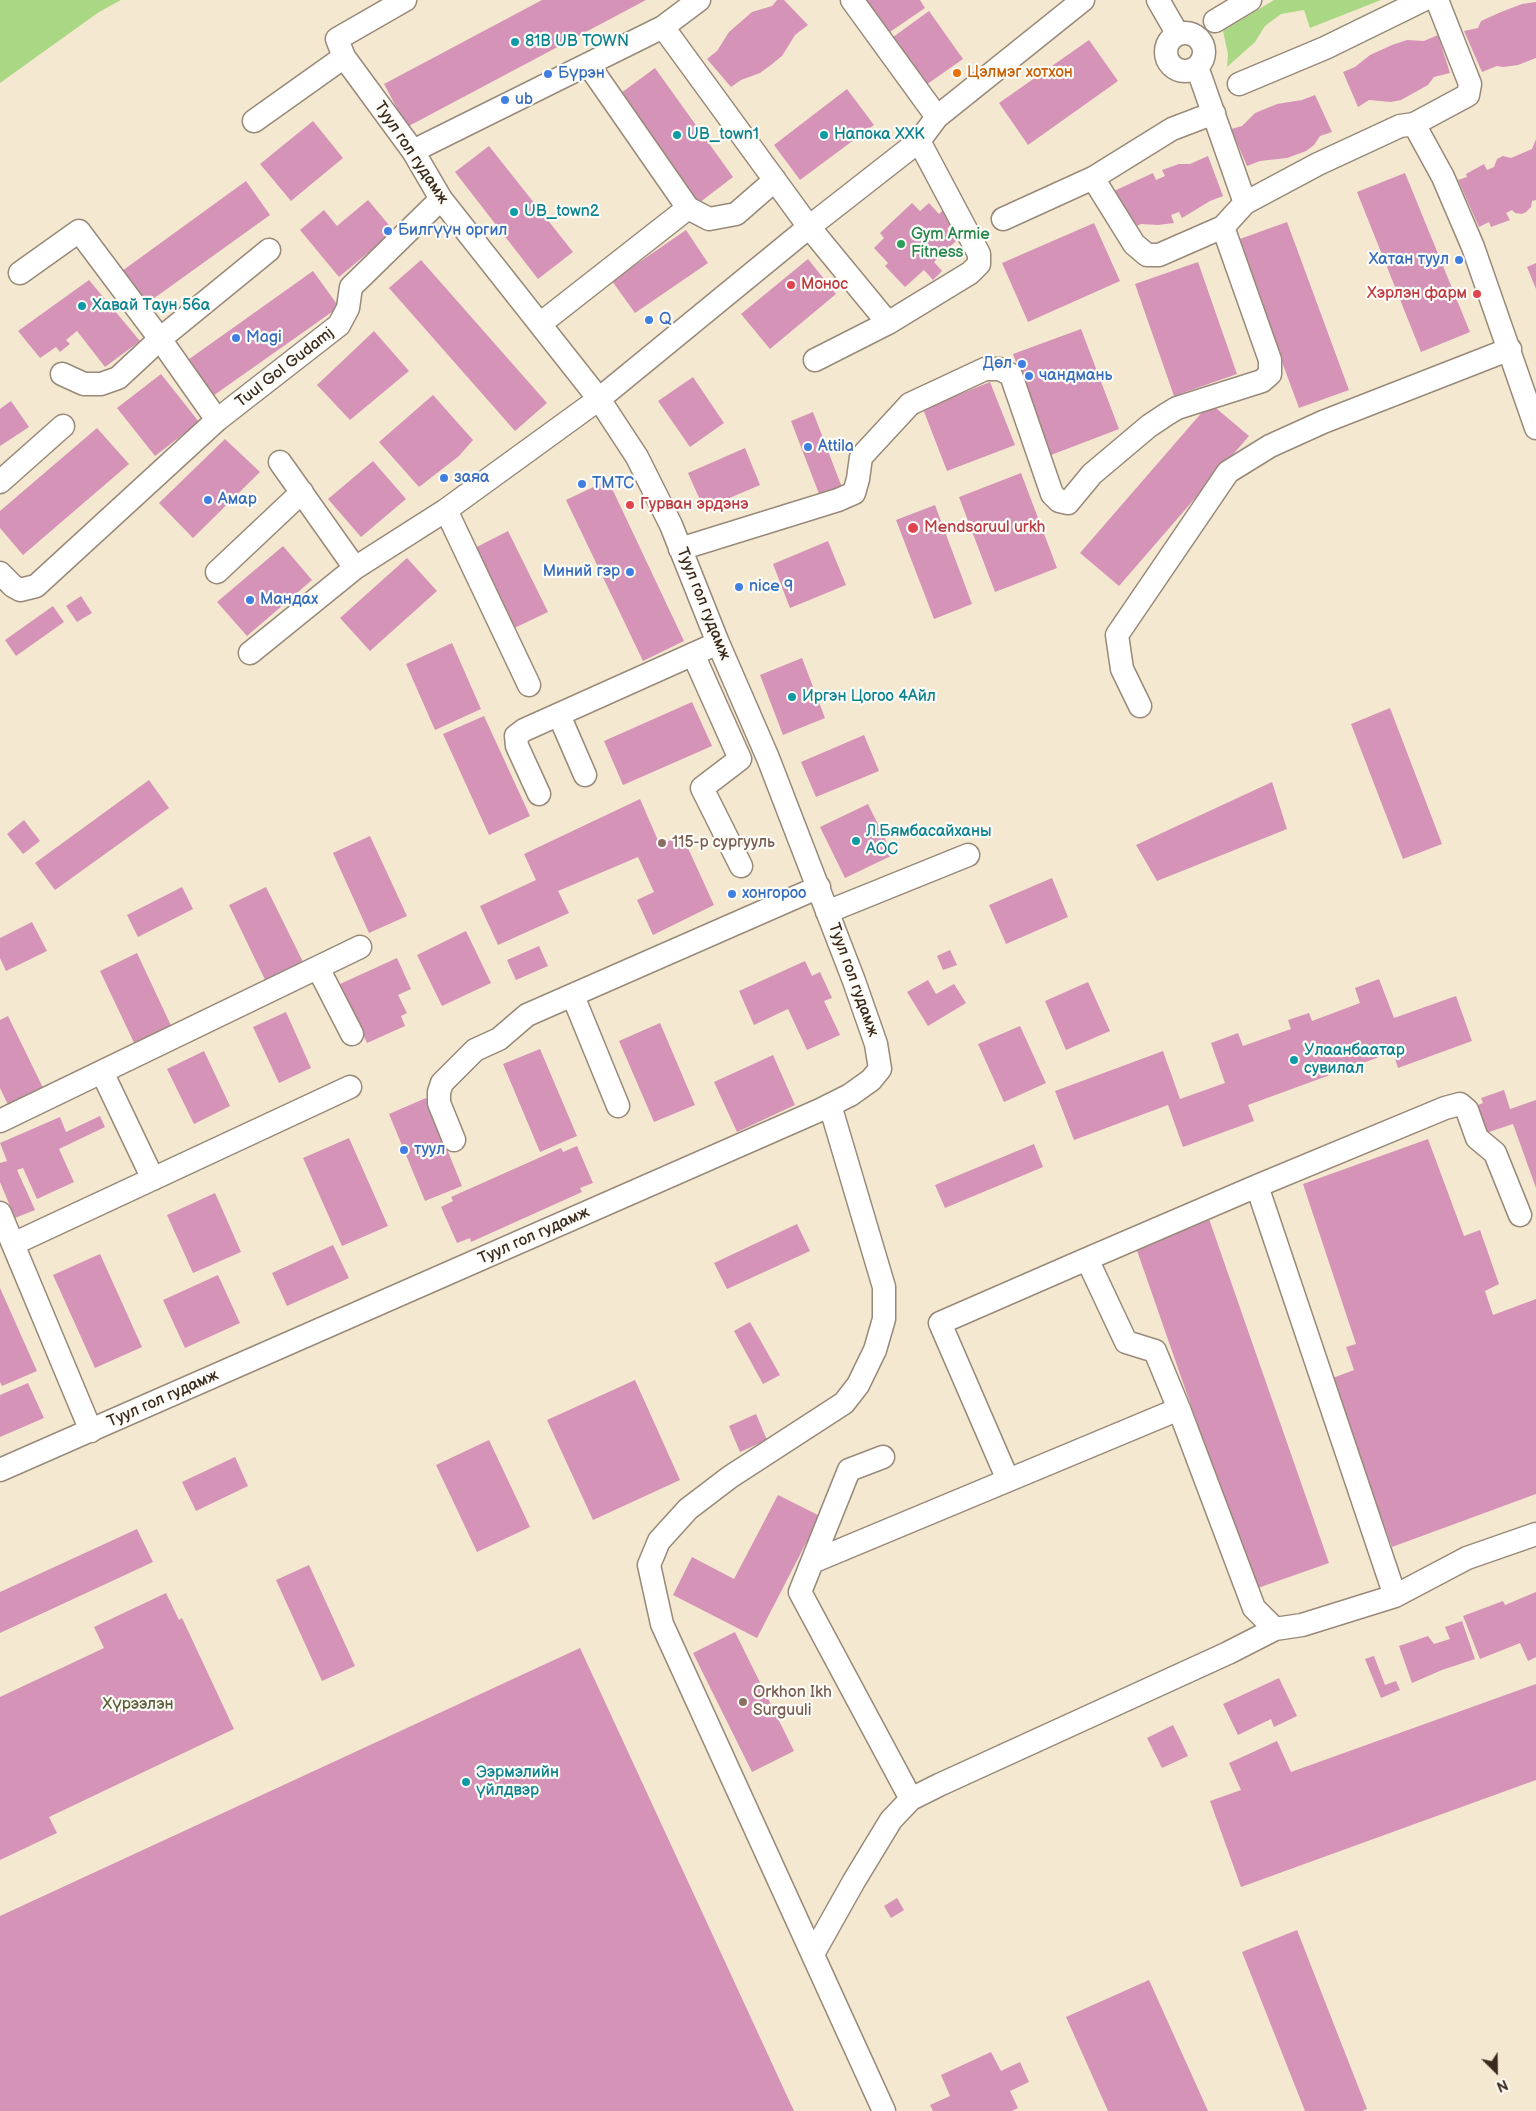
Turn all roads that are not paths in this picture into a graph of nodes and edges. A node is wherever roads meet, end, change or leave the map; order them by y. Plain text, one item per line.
1 (405, 0) edge
2 (852, 0) edge
3 (1158, 0) edge
4 (1250, 0) edge
5 (1423, 0) edge
6 (1437, 0) edge
7 (691, 2) edge
8 (1073, 3) edge
9 (1215, 21) dead end
10 (663, 27) junction
11 (344, 57) junction
12 (588, 64) junction
13 (1239, 84) dead end
14 (1214, 113) junction
15 (937, 117) junction
16 (254, 121) dead end
17 (1414, 124) junction
18 (919, 141) junction
19 (413, 151) junction
20 (1093, 178) junction
21 (775, 180) junction
22 (441, 199) junction
23 (1245, 203) junction
24 (688, 208) junction
25 (1002, 219) dead end
26 (810, 227) junction
27 (1222, 227) junction
28 (269, 250) dead end
29 (20, 273) dead end
30 (888, 323) junction
31 (540, 324) junction
32 (160, 339) junction
33 (1510, 348) junction
34 (815, 360) dead end
35 (62, 374) dead end
36 (599, 399) junction
37 (217, 420) junction
38 (63, 426) dead end
39 (1536, 428) edge
40 (280, 462) dead end
41 (0, 482) edge
42 (302, 492) junction
43 (446, 510) junction
44 (680, 549) junction
45 (355, 568) junction
46 (217, 572) dead end
47 (0, 574) edge
48 (718, 643) junction
49 (250, 653) dead end
50 (692, 654) junction
51 (529, 685) dead end
52 (1140, 706) dead end
53 (559, 715) junction
54 (586, 775) dead end
55 (539, 794) dead end
56 (968, 855) dead end
57 (741, 866) dead end
58 (819, 887) junction
59 (828, 912) junction
60 (360, 948) dead end
61 (318, 968) junction
62 (573, 996) junction
63 (352, 1034) dead end
64 (102, 1072) junction
65 (350, 1087) dead end
66 (830, 1105) junction
67 (618, 1106) dead end
68 (0, 1121) edge
69 (454, 1140) dead end
70 (153, 1179) junction
71 (1257, 1186) junction
72 (1520, 1216) dead end
73 (1, 1220) edge
74 (12, 1244) junction
75 (1087, 1259) junction
76 (1178, 1409) junction
77 (91, 1431) junction
78 (883, 1457) dead end
79 (0, 1470) edge
80 (1008, 1480) junction
81 (1536, 1534) edge
82 (812, 1562) junction
83 (1395, 1596) junction
84 (1276, 1629) junction
85 (911, 1799) junction
86 (812, 1954) junction
87 (884, 2111) edge

1 - 11 street
2 - 15 street
3 - 14 street
4 - 9 street
5 - 13 street
6 - 17 street
7 - 10 street
8 - 15 street
10 - 12 street
10 - 21 street
11 - 16 street
11 - 19 street, Туул гол гудамж
12 - 19 street
12 - 24 street
14 - 20 street
14 - 23 street
15 - 18 street
17 - 23 street
17 - 33 street
18 - 26 street
18 - 30 street
19 - 22 street, Туул гол гудамж
20 - 25 street
20 - 27 street
21 - 24 street
21 - 26 street
22 - 31 street, Туул гол гудамж
22 - 37 street, Tuul Gol Gudamj
23 - 27 street
24 - 31 street
26 - 30 street
26 - 36 street
27 - 44 street
28 - 32 street
29 - 32 street
30 - 34 street
31 - 36 street, Туул гол гудамж
32 - 35 street
32 - 37 street
33 - 39 street
33 - 52 street
36 - 43 street
36 - 44 street, Туул гол гудамж
37 - 47 street, Tuul Gol Gudamj
38 - 41 street
40 - 42 street
42 - 45 street
42 - 46 street
43 - 45 street
43 - 51 street
44 - 48 street, Туул гол гудамж
45 - 49 street
48 - 50 street
48 - 58 street, Туул гол гудамж
50 - 53 street
50 - 57 street
53 - 54 street
53 - 55 street
56 - 59 street
58 - 59 street, Туул гол гудамж
58 - 62 street
59 - 66 street, Туул гол гудамж
60 - 61 street
61 - 63 street
61 - 64 street
62 - 67 street
62 - 69 street
64 - 68 street
64 - 70 street
65 - 70 street
66 - 77 street, Туул гол гудамж
66 - 86 street
70 - 74 street
71 - 72 street
71 - 75 street
71 - 83 street
73 - 74 street
74 - 77 street
75 - 76 street
75 - 80 street
76 - 80 street
76 - 84 street
77 - 79 street, Туул гол гудамж
78 - 82 street
80 - 82 street
81 - 83 street
82 - 85 street
83 - 84 street
84 - 85 street
85 - 86 street
86 - 87 street

